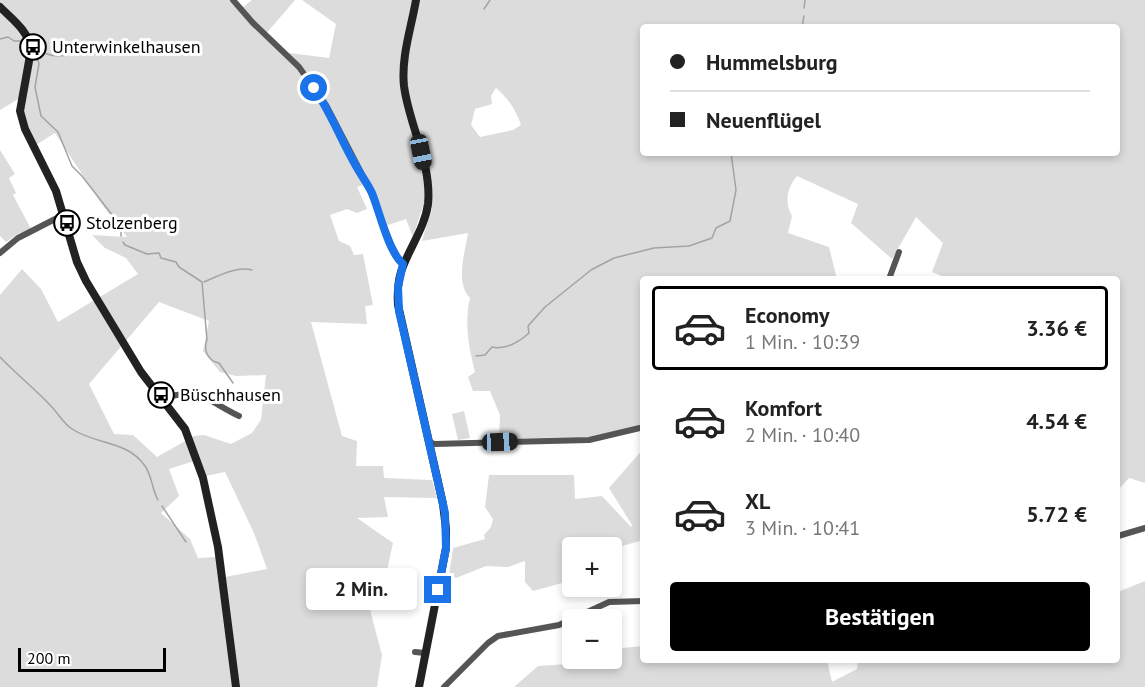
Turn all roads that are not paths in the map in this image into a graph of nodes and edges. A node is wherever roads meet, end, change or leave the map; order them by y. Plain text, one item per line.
1 (233, 0) edge
2 (416, 0) edge
3 (0, 7) edge
4 (63, 215) junction
5 (898, 252) dead end
6 (0, 253) edge
7 (403, 264) junction
8 (890, 276) edge
9 (162, 399) junction
10 (239, 416) dead end
11 (640, 428) edge
12 (429, 442) junction
13 (1145, 528) edge
14 (1120, 535) edge
15 (640, 602) edge
16 (415, 652) dead end
17 (425, 653) junction
18 (236, 687) edge
19 (419, 687) edge
20 (444, 687) edge

1 - 7 street
2 - 7 street
3 - 4 street
4 - 6 street
4 - 9 street
5 - 8 street
7 - 12 street
9 - 10 street
9 - 18 street
11 - 12 street
12 - 17 street
13 - 14 street
15 - 20 street
16 - 17 street
17 - 19 street

